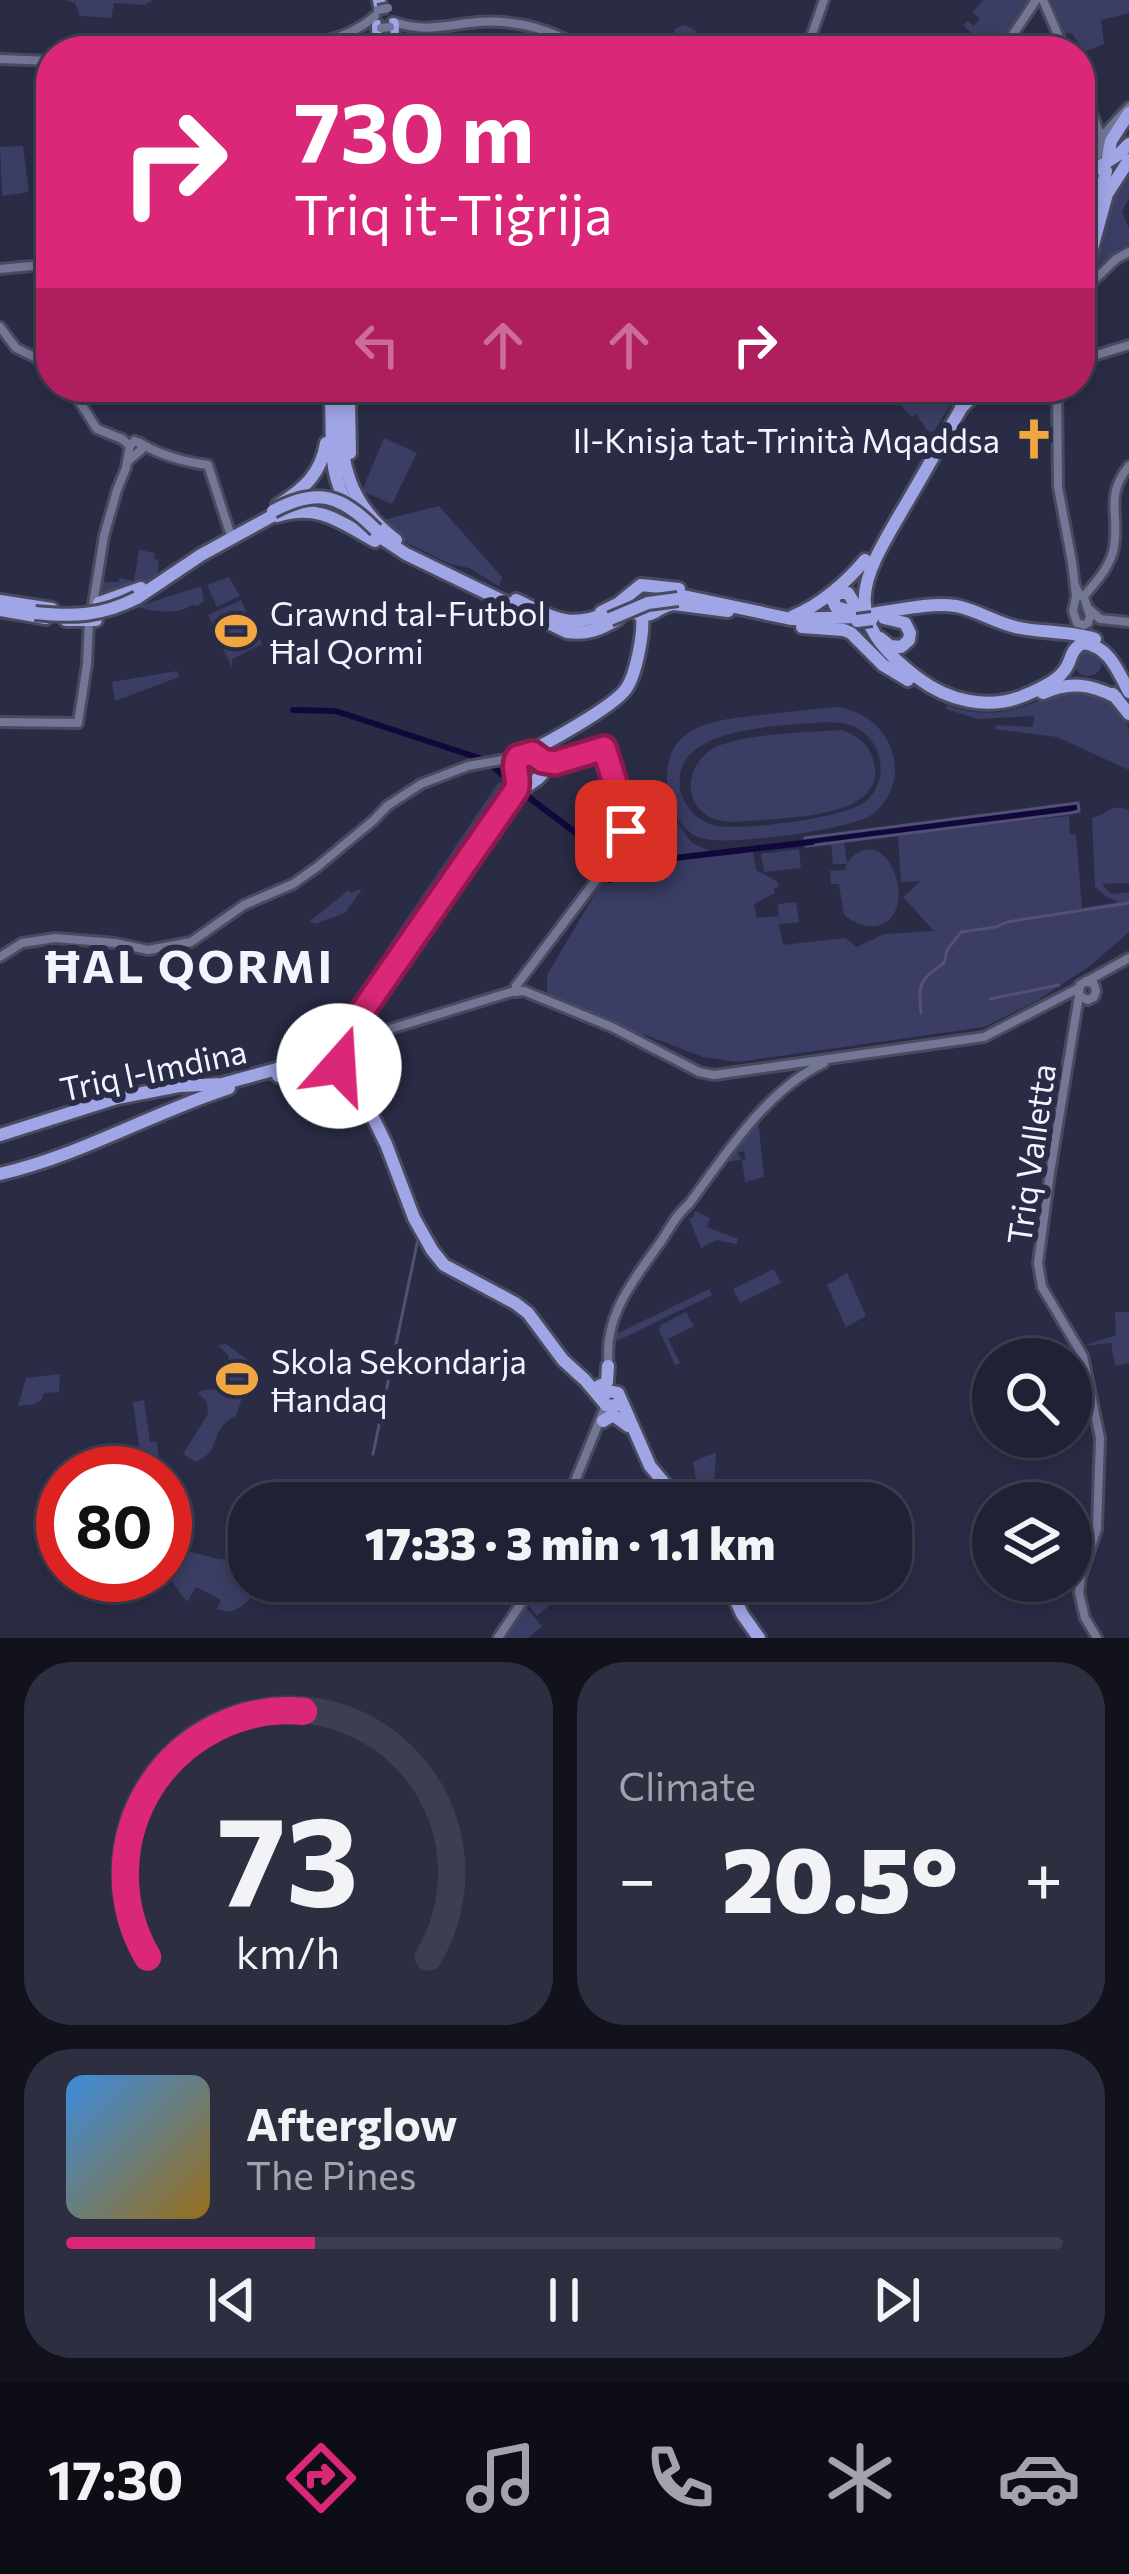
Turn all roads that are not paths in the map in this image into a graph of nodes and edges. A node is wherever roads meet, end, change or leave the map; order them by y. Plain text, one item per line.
1 (824, 0) edge
2 (1039, 0) edge
3 (384, 18) edge
4 (338, 36) edge
5 (562, 36) edge
6 (811, 36) edge
7 (1013, 36) edge
8 (1057, 36) edge
9 (0, 58) edge
10 (36, 60) edge
11 (1124, 117) edge
12 (1096, 120) joint
13 (1129, 152) edge
14 (1102, 159) junction
15 (1095, 166) edge
16 (1095, 173) edge
17 (1095, 205) edge
18 (1095, 240) edge
19 (1129, 252) edge
20 (36, 265) edge
21 (0, 269) edge
22 (1095, 269) edge
23 (1095, 282) edge
24 (0, 327) edge
25 (1129, 345) edge
26 (1095, 355) edge
27 (36, 358) edge
28 (80, 402) edge
29 (337, 402) tunnel mouth
30 (338, 402) tunnel mouth
31 (338, 402) tunnel mouth
32 (338, 402) tunnel mouth
33 (959, 402) edge
34 (967, 402) edge
35 (1057, 402) edge
36 (95, 426) junction
37 (116, 437) junction
38 (137, 447) junction
39 (335, 452) dead end
40 (125, 465) junction
41 (1129, 466) edge
42 (330, 479) dead end
43 (301, 514) dead end
44 (373, 523) junction
45 (245, 526) junction
46 (865, 560) junction
47 (178, 567) junction
48 (866, 580) junction
49 (463, 582) junction
50 (653, 586) junction
51 (631, 593) junction
52 (676, 597) junction
53 (1080, 597) junction
54 (952, 598) dead end
55 (712, 602) junction
56 (0, 605) edge
57 (729, 611) junction
58 (1073, 611) junction
59 (96, 612) junction
60 (647, 613) junction
61 (866, 616) junction
62 (547, 619) junction
63 (779, 620) junction
64 (1126, 622) edge
65 (1084, 625) junction
66 (1046, 633) junction
67 (1070, 657) junction
68 (1111, 658) junction
69 (908, 680) junction
70 (1122, 695) edge
71 (1129, 714) edge
72 (0, 722) edge
73 (536, 763) junction
74 (0, 957) edge
75 (1129, 958) edge
76 (1086, 989) junction
77 (520, 992) junction
78 (1054, 1000) junction
79 (1075, 1015) junction
80 (354, 1029) junction
81 (316, 1050) junction
82 (337, 1056) junction
83 (776, 1067) junction
84 (803, 1071) junction
85 (193, 1090) junction
86 (0, 1135) edge
87 (0, 1174) edge
88 (609, 1370) joint
89 (606, 1396) junction
90 (628, 1426) junction
91 (600, 1427) junction
92 (575, 1482) edge
93 (658, 1482) edge
94 (663, 1482) edge
95 (522, 1602) edge
96 (736, 1602) edge
97 (498, 1638) edge
98 (755, 1638) edge
99 (1097, 1638) edge

1 - 6 street
2 - 7 street
2 - 8 street
3 - 4 street
3 - 5 street
9 - 10 street
11 - 12 street
11 - 14 highway
12 - 14 street
13 - 14 highway
13 - 16 highway
13 - 18 highway
14 - 15 highway
14 - 17 highway
19 - 22 street
19 - 23 street
20 - 21 street
24 - 27 street
25 - 26 street
28 - 36 street
29 - 45 highway
30 - 39 highway
31 - 44 highway
32 - 49 highway
33 - 46 highway
34 - 48 highway
35 - 53 street
36 - 37 street
36 - 38 street
37 - 38 street
37 - 40 street
38 - 40 street
38 - 45 street
40 - 59 street
41 - 53 street
42 - 45 highway
43 - 45 highway
44 - 45 highway, bridge
44 - 62 highway
45 - 47 highway
45 - 49 highway
46 - 61 highway
46 - 63 highway
47 - 56 highway, bridge
47 - 59 highway
48 - 54 highway
48 - 61 highway
49 - 62 highway
50 - 51 highway
50 - 55 highway
50 - 60 highway
51 - 60 highway
51 - 62 highway
52 - 55 highway
52 - 57 highway
52 - 62 highway, bridge
53 - 58 street
53 - 64 street
53 - 65 street
55 - 63 highway
56 - 59 highway
57 - 60 highway
57 - 63 highway
58 - 65 street
58 - 66 street
59 - 72 street
60 - 62 highway
60 - 73 highway
60 - 73 highway
61 - 63 highway
61 - 66 highway
61 - 67 highway
61 - 69 highway
63 - 69 highway
64 - 65 street
66 - 68 highway
67 - 68 highway
67 - 70 highway
68 - 70 highway
69 - 70 highway
70 - 71 highway
73 - 74 street
73 - 77 street
73 - 80 highway
73 - 82 highway
75 - 76 street
76 - 78 street
76 - 79 street, Triq Valletta
77 - 80 street
77 - 82 street
77 - 83 street
78 - 79 street
78 - 84 street
79 - 99 street, Triq Valletta
80 - 82 highway
81 - 82 highway
81 - 82 highway, Triq l-Imdina
81 - 85 highway, Triq l-Imdina
82 - 85 highway
82 - 89 highway
83 - 84 street
83 - 84 street
84 - 88 street
85 - 86 highway, Triq l-Imdina
85 - 87 highway
88 - 89 highway
89 - 90 highway
89 - 91 street
89 - 94 highway
90 - 91 highway
90 - 93 highway
91 - 92 street
95 - 97 street
96 - 98 highway

